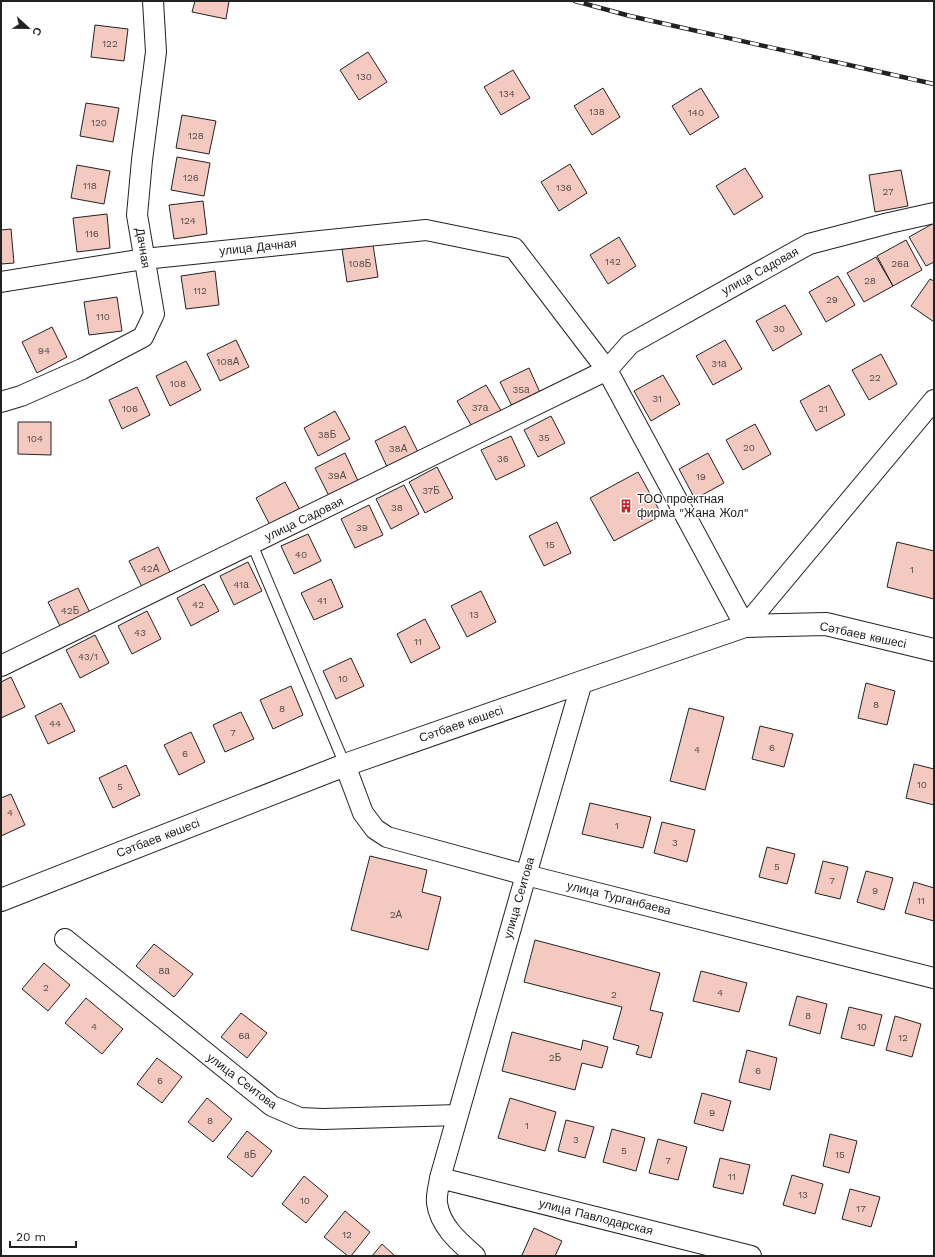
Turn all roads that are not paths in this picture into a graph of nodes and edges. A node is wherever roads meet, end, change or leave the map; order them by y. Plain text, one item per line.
1 (153, 1) edge
2 (934, 213) edge
3 (144, 259) junction
4 (1, 282) edge
5 (607, 370) junction
6 (934, 400) edge
7 (1, 402) edge
8 (252, 544) junction
9 (746, 626) junction
10 (934, 650) edge
11 (1, 666) edge
12 (582, 682) junction
13 (345, 765) junction
14 (526, 875) junction
15 (1, 900) edge
16 (65, 939) dead end
17 (934, 978) edge
18 (458, 1115) junction
19 (440, 1178) junction
20 (475, 1256) edge
21 (751, 1256) edge

1 - 3 street, Дачная
2 - 5 street, улица Садовая
3 - 4 street, улица Дачная
3 - 5 street, улица Дачная
3 - 7 street, Дачная
5 - 8 street, улица Садовая
5 - 9 street
6 - 9 street
8 - 11 street, улица Садовая
8 - 13 lane
9 - 10 main road, Сәтбаев көшесі
9 - 12 main road, Сәтбаев көшесі
12 - 13 main road, Сәтбаев көшесі
12 - 14 street, улица Сеитова
13 - 14 street, улица Турганбаева
13 - 15 main road, Сәтбаев көшесі
14 - 17 street, улица Турганбаева
14 - 18 street, улица Сеитова
16 - 18 street, улица Сеитова
18 - 19 street, улица Сеитова
19 - 20 street, улица Сеитова
19 - 21 street, улица Павлодарская

